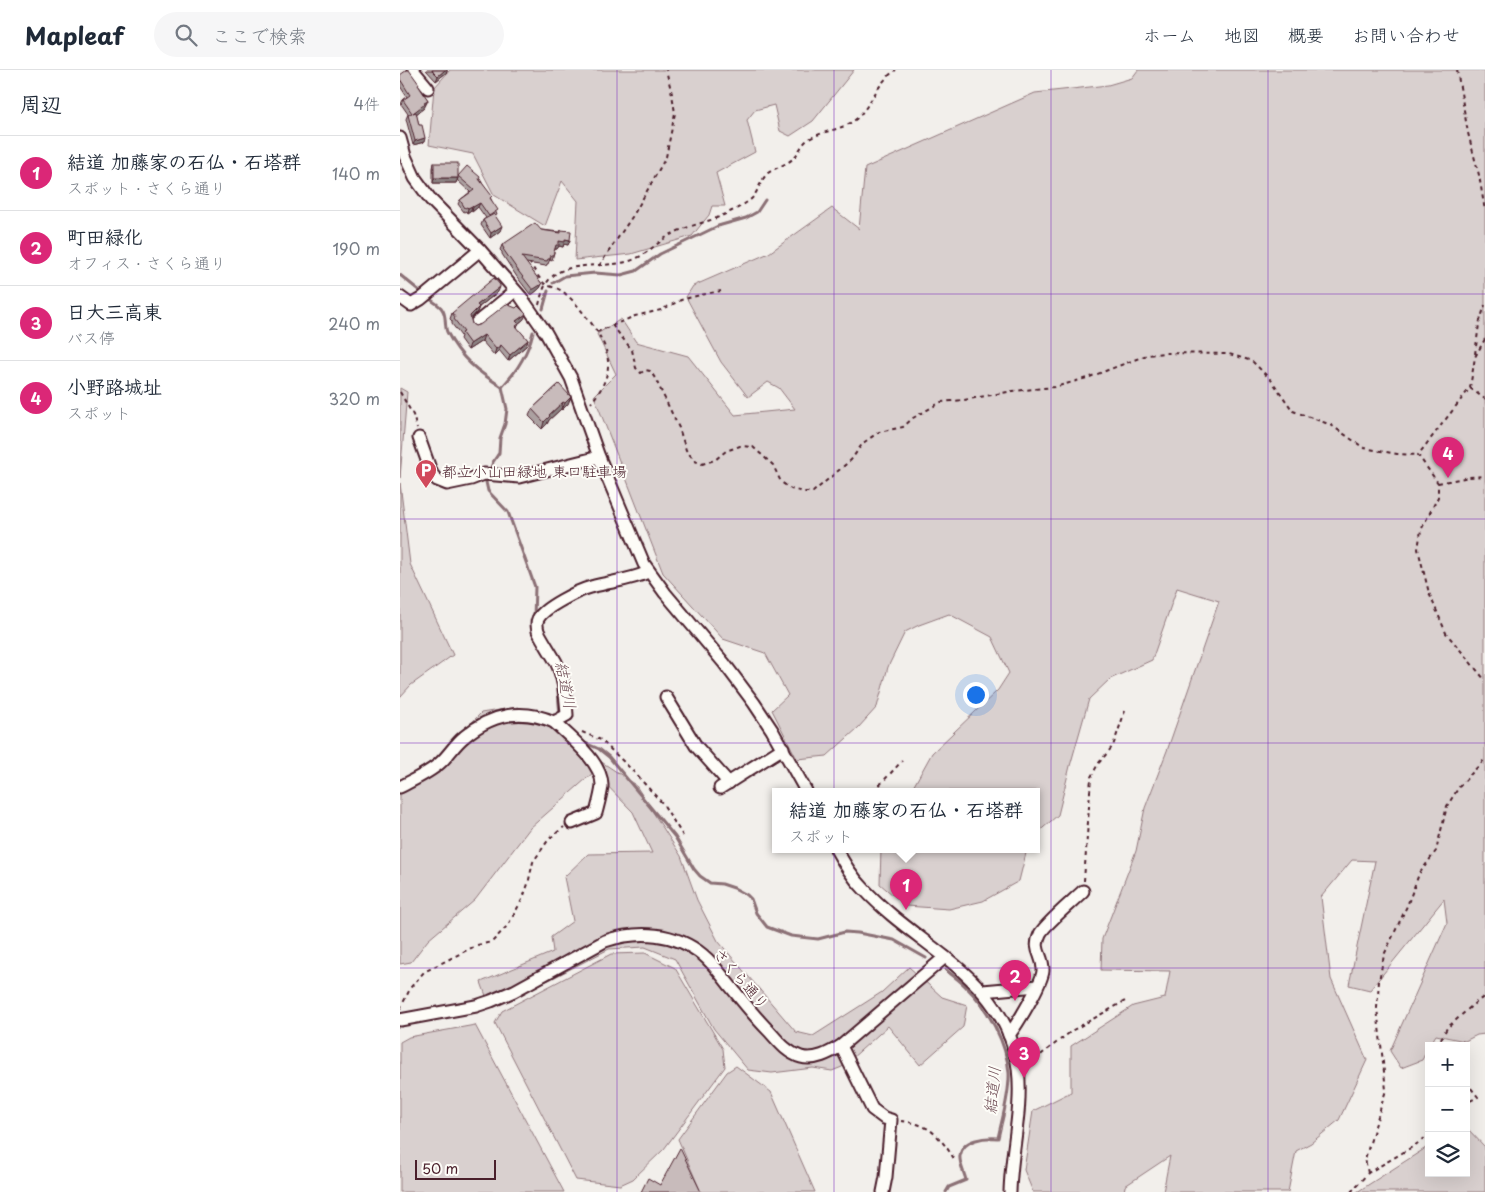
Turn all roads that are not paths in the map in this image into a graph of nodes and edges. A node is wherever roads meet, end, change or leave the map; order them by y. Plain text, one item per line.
1 (413, 70) edge
2 (428, 88) dead end
3 (400, 138) edge
4 (480, 250) junction
5 (515, 291) junction
6 (400, 296) edge
7 (476, 324) edge
8 (419, 438) road end
9 (599, 457) junction
10 (648, 572) junction
11 (666, 697) dead end
12 (561, 719) junction
13 (783, 748) junction
14 (400, 787) edge
15 (804, 788) edge
16 (572, 823) road end
17 (838, 853) edge
18 (1083, 891) road end
19 (945, 957) junction
20 (1037, 986) junction
21 (983, 991) junction
22 (400, 1020) edge
23 (1009, 1035) junction
24 (841, 1046) junction
25 (883, 1192) edge
26 (1010, 1192) edge

1 - 2 street
3 - 4 street
4 - 5 street
4 - 6 street
5 - 7 street
5 - 9 street
8 - 9 street
9 - 10 street
10 - 12 street
10 - 13 street
11 - 13 street
12 - 14 street
12 - 16 street
13 - 15 street
17 - 19 street
18 - 20 street
19 - 21 street
19 - 24 street, さくら通り
20 - 21 street
20 - 23 street
21 - 23 street
22 - 24 street, さくら通り
23 - 26 street
24 - 25 street

